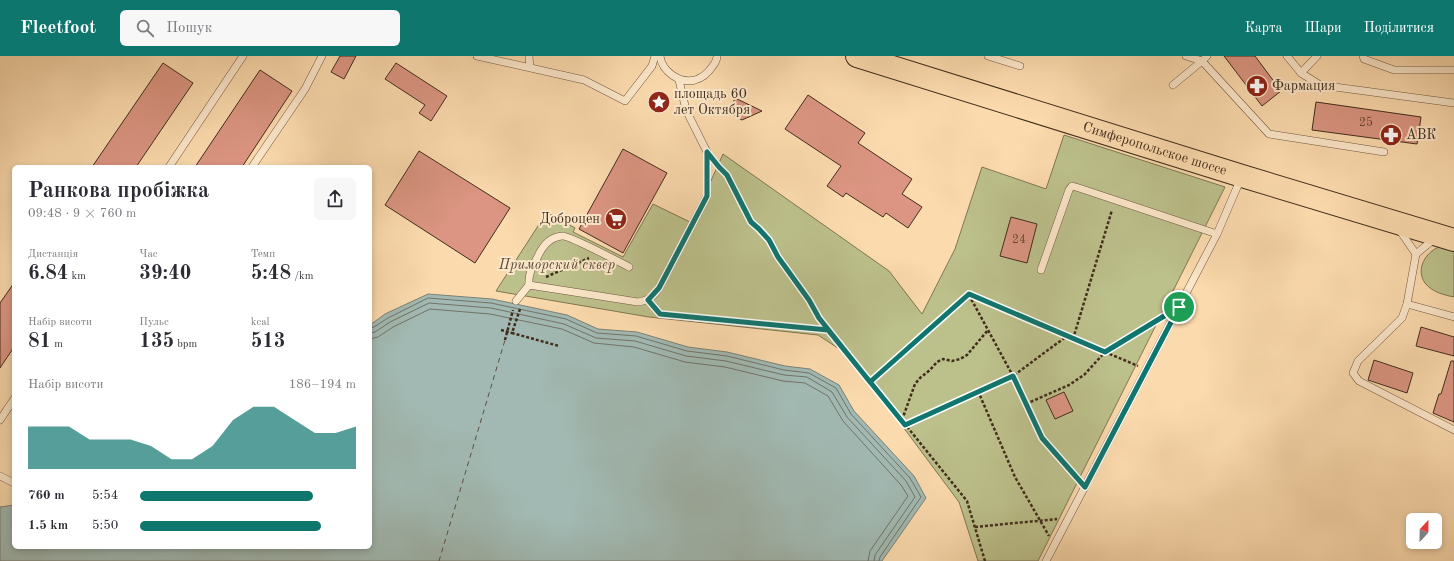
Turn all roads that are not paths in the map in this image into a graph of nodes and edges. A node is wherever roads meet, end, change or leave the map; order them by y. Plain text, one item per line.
1 (243, 56) edge
2 (322, 56) edge
3 (477, 56) edge
4 (529, 56) edge
5 (655, 56) edge
6 (660, 56) edge
7 (857, 56) edge
8 (988, 56) edge
9 (1186, 56) edge
10 (1287, 56) edge
11 (1317, 56) edge
12 (1363, 56) edge
13 (718, 58) edge
14 (1205, 59) edge
15 (1020, 66) dead end
16 (530, 67) junction
17 (1454, 70) edge
18 (1301, 73) junction
19 (680, 80) junction
20 (1173, 85) dead end
21 (1454, 103) edge
22 (1384, 152) dead end
23 (170, 165) edge
24 (253, 165) edge
25 (1242, 176) junction
26 (1394, 222) junction
27 (1217, 234) junction
28 (1446, 237) edge
29 (1416, 254) junction
30 (629, 267) dead end
31 (1042, 270) dead end
32 (530, 285) junction
33 (518, 303) road end
34 (1408, 304) junction
35 (1454, 317) edge
36 (12, 402) edge
37 (0, 420) edge
38 (1454, 430) edge
39 (0, 476) edge
40 (12, 482) edge
41 (1046, 561) edge

1 - 23 lane
2 - 24 lane
3 - 16 lane
4 - 16 lane
5 - 16 lane
6 - 19 lane
7 - 25 main road, Симферопольское шоссе
8 - 15 lane
9 - 14 lane
10 - 18 lane
11 - 18 lane
12 - 17 lane
13 - 19 lane
14 - 20 lane
14 - 22 lane
18 - 21 lane
19 - 32 lane
25 - 26 main road, Симферопольское шоссе
25 - 27 lane
26 - 28 main road, Симферопольское шоссе
26 - 29 lane
27 - 31 lane
27 - 41 lane
28 - 29 lane
29 - 34 lane
30 - 32 lane
32 - 33 lane
34 - 35 lane
34 - 38 lane
36 - 37 lane
39 - 40 lane

